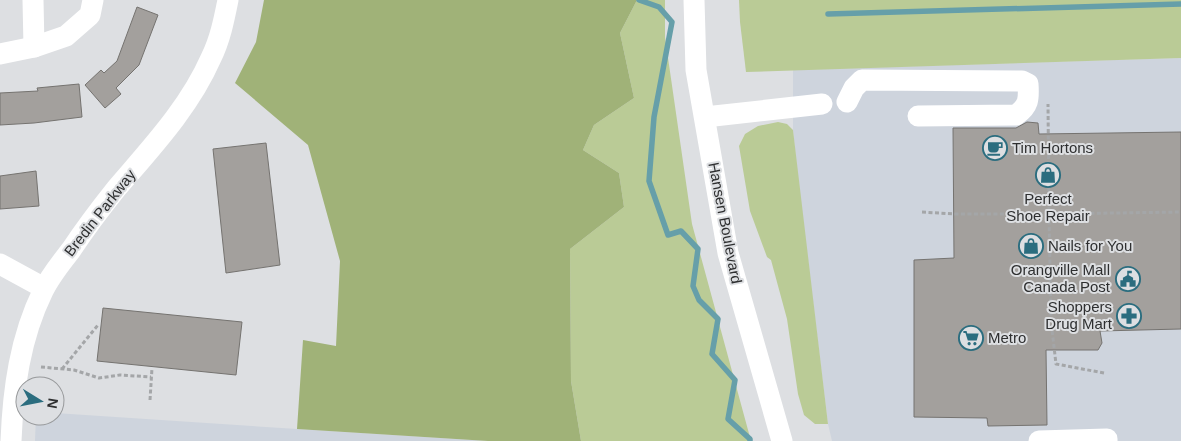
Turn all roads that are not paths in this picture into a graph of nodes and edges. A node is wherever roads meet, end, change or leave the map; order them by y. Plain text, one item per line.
1 (33, 0) edge
2 (93, 0) edge
3 (228, 0) edge
4 (694, 0) edge
5 (34, 47) junction
6 (0, 54) edge
7 (847, 102) dead end
8 (822, 104) dead end
9 (918, 116) dead end
10 (705, 117) junction
11 (0, 264) edge
12 (44, 288) junction
13 (11, 441) edge
14 (782, 441) edge
15 (1040, 441) edge
16 (1107, 441) edge

1 - 5 street
2 - 5 street
3 - 12 street, Bredin Parkway
4 - 10 street, Hansen Boulevard
5 - 6 street
7 - 9 street
8 - 10 street
10 - 14 street, Hansen Boulevard
11 - 12 street
12 - 13 street, Bredin Parkway
15 - 16 street

